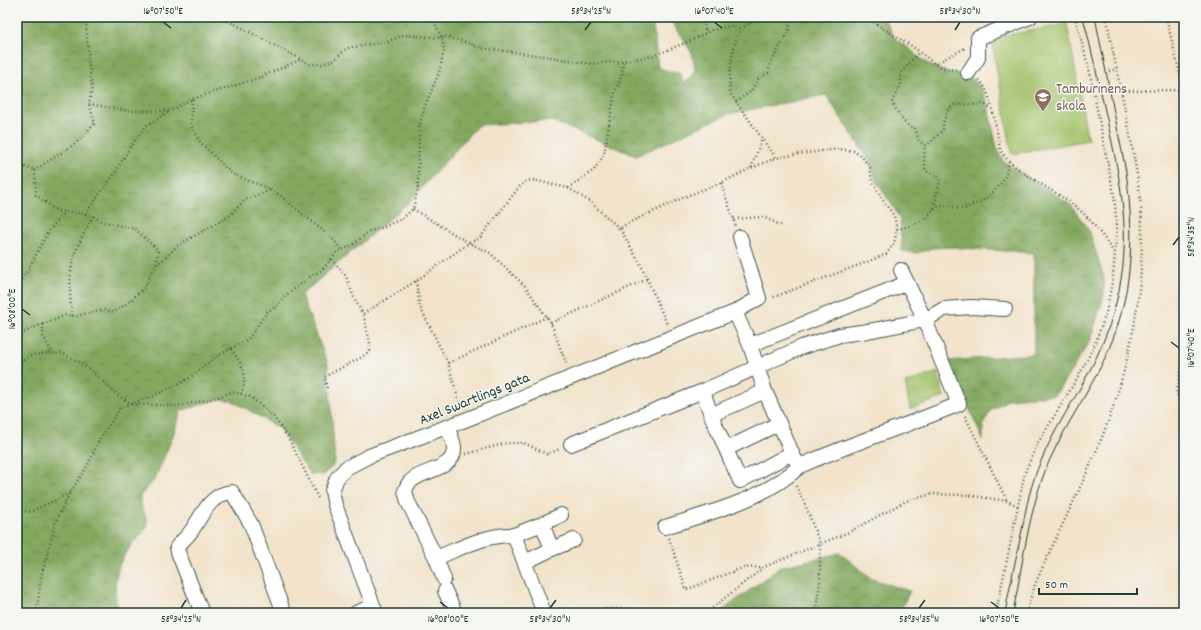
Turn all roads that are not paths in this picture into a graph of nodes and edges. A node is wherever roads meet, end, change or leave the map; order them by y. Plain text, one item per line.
1 (1023, 18) edge
2 (968, 73) road end
3 (740, 237) road end
4 (901, 270) dead end
5 (907, 283) junction
6 (1005, 309) dead end
7 (735, 312) junction
8 (925, 320) junction
9 (750, 345) junction
10 (758, 368) junction
11 (703, 391) junction
12 (765, 391) junction
13 (711, 415) junction
14 (778, 424) junction
15 (447, 427) junction
16 (571, 444) road end
17 (726, 449) junction
18 (792, 453) junction
19 (795, 470) junction
20 (560, 515) dead end
21 (542, 524) junction
22 (665, 527) road end
23 (514, 535) junction
24 (574, 540) dead end
25 (552, 549) junction
26 (436, 558) junction
27 (525, 562) junction
28 (374, 610) edge
29 (202, 613) edge
30 (284, 613) edge
31 (356, 613) edge
32 (452, 613) edge
33 (544, 613) edge

1 - 2 street
3 - 7 street, Axel Swartlings gata
4 - 5 street
5 - 8 street
5 - 9 street
6 - 8 street
7 - 9 street
7 - 15 street, Axel Swartlings gata
8 - 10 street
8 - 19 street
9 - 10 street
10 - 11 street
10 - 12 street
11 - 13 street
11 - 16 street
12 - 13 street
12 - 14 street
13 - 17 street
14 - 17 street
14 - 18 street
15 - 26 street
15 - 28 street, Axel Swartlings gata
17 - 18 street
18 - 19 street
19 - 22 street
20 - 21 street
21 - 23 street
21 - 25 street
23 - 26 street
23 - 27 street
24 - 25 street
25 - 27 street
26 - 32 street
27 - 33 street
28 - 31 street
29 - 30 street

